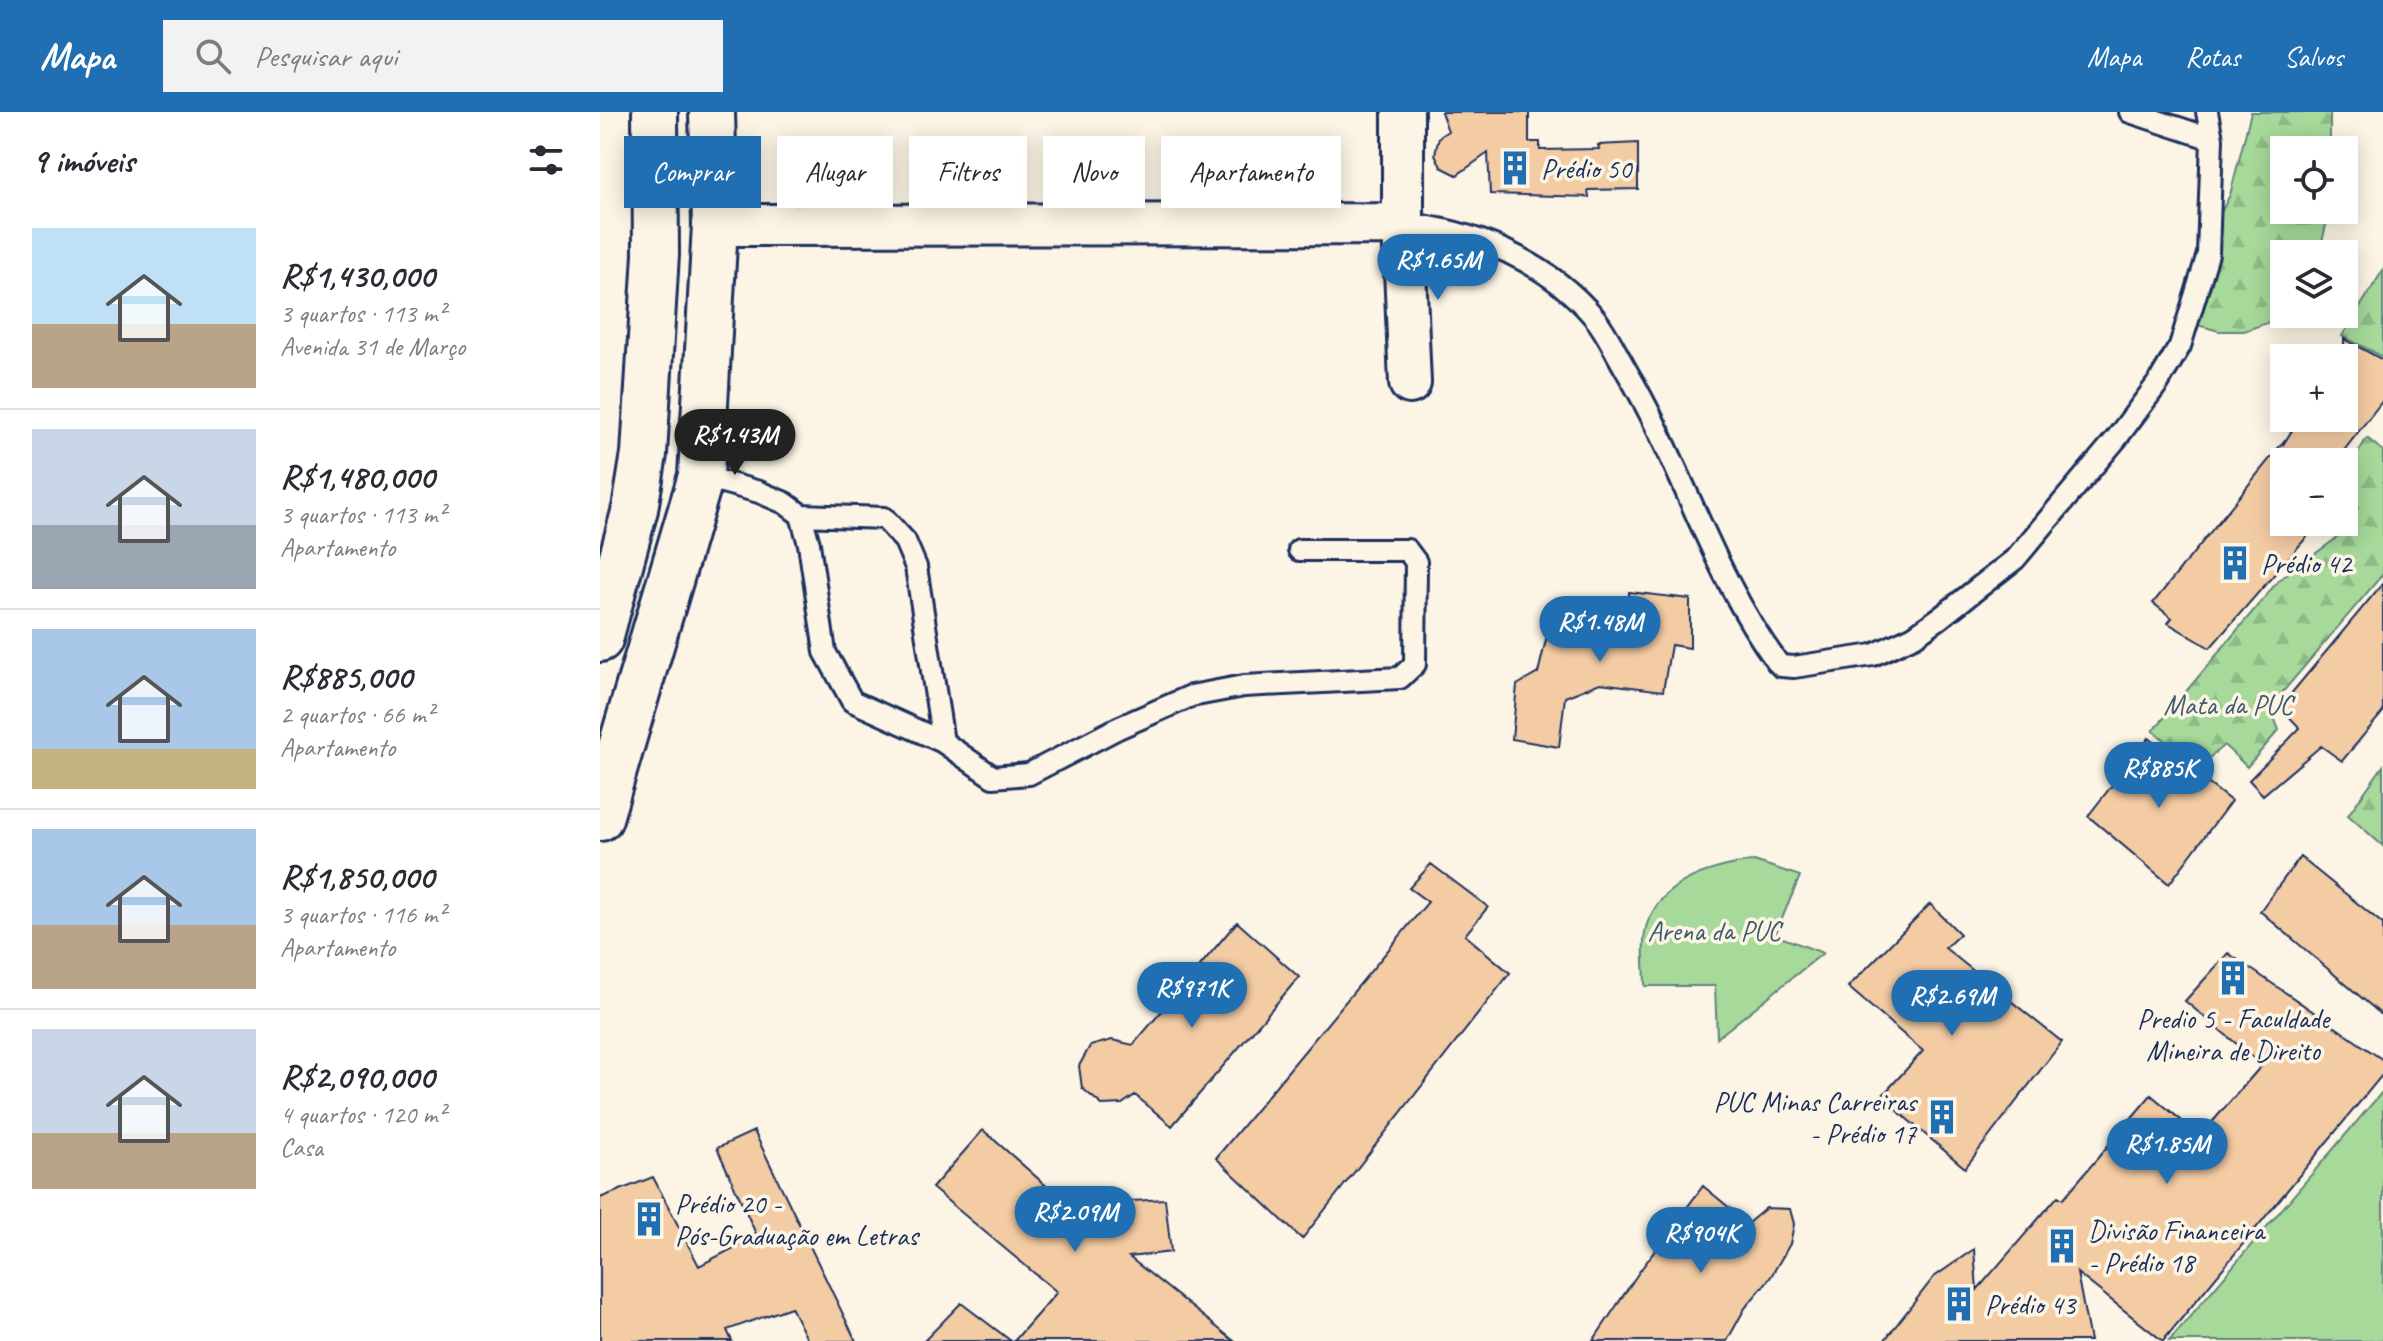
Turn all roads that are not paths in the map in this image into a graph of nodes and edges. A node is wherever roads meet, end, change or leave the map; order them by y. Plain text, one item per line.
1 (655, 112) edge
2 (712, 112) edge
3 (1403, 112) edge
4 (2130, 112) edge
5 (2207, 112) edge
6 (2212, 139) junction
7 (1403, 224) junction
8 (715, 225) junction
9 (1410, 383) dead end
10 (701, 476) junction
11 (801, 515) junction
12 (1299, 550) dead end
13 (600, 639) edge
14 (943, 742) junction
15 (600, 818) edge

1 - 13 street
2 - 8 street
3 - 7 street
4 - 6 lane
5 - 6 lane
6 - 7 lane
7 - 8 street
7 - 9 street
8 - 10 street
10 - 11 lane
10 - 15 street
11 - 14 lane
11 - 14 lane
12 - 14 lane

